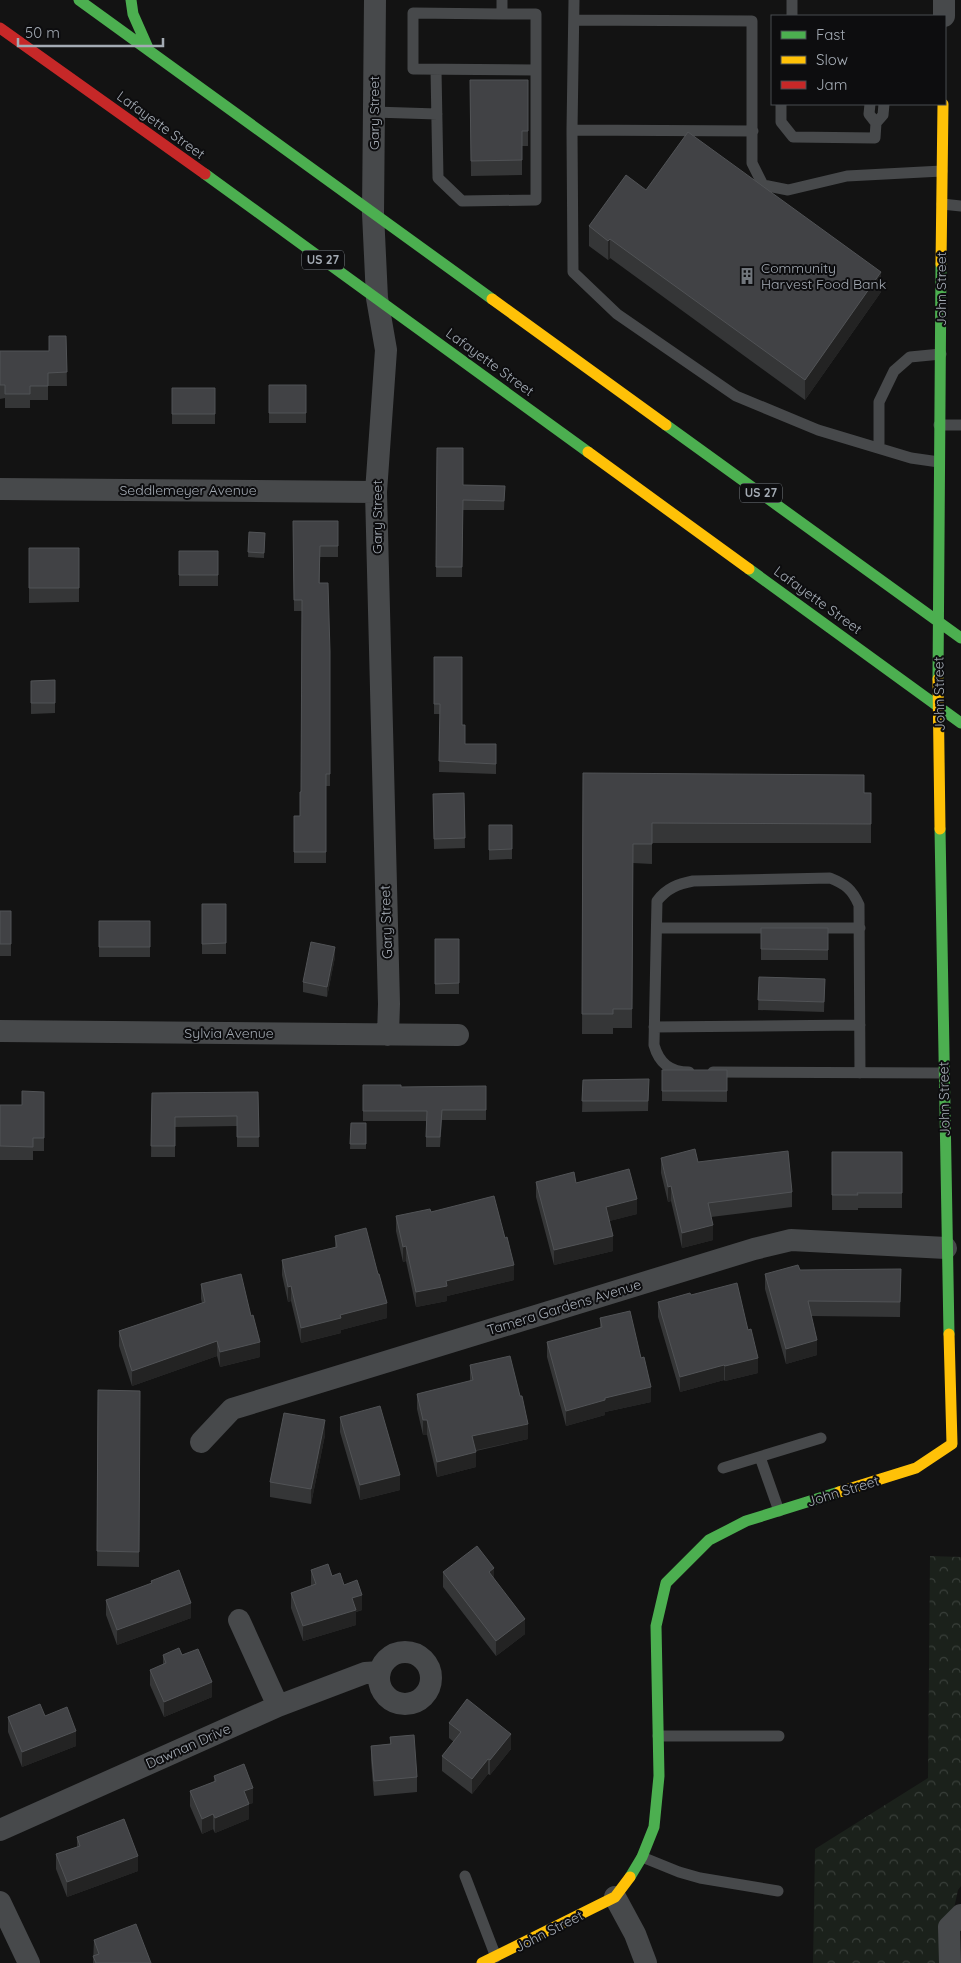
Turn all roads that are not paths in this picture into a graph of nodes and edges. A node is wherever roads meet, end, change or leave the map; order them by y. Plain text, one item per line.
1 (79, 0) edge
2 (131, 0) edge
3 (375, 0) edge
4 (502, 0) edge
5 (574, 0) edge
6 (792, 0) edge
7 (944, 0) edge
8 (502, 14) junction
9 (792, 15) edge
10 (944, 15) edge
11 (574, 20) junction
12 (0, 28) edge
13 (149, 49) junction
14 (436, 70) junction
15 (535, 70) junction
16 (781, 105) edge
17 (870, 105) edge
18 (884, 105) edge
19 (943, 105) edge
20 (374, 112) junction
21 (437, 114) junction
22 (876, 122) junction
23 (572, 130) junction
24 (753, 131) junction
25 (942, 171) junction
26 (942, 204) junction
27 (961, 206) edge
28 (373, 212) junction
29 (377, 298) junction
30 (941, 354) junction
31 (940, 425) junction
32 (961, 425) edge
33 (879, 448) junction
34 (939, 462) junction
35 (0, 489) edge
36 (376, 492) junction
37 (938, 621) junction
38 (961, 638) edge
39 (940, 708) junction
40 (961, 723) edge
41 (657, 928) junction
42 (860, 928) junction
43 (860, 1025) junction
44 (654, 1027) junction
45 (0, 1031) edge
46 (388, 1034) junction
47 (458, 1035) dead end
48 (860, 1073) junction
49 (944, 1073) junction
50 (946, 1248) junction
51 (821, 1438) dead end
52 (201, 1442) dead end
53 (760, 1457) junction
54 (723, 1468) dead end
55 (779, 1511) junction
56 (239, 1620) dead end
57 (380, 1672) dead end
58 (278, 1706) junction
59 (658, 1736) junction
60 (779, 1736) dead end
61 (0, 1830) edge
62 (642, 1857) junction
63 (464, 1876) dead end
64 (778, 1891) dead end
65 (615, 1897) junction
66 (0, 1902) edge
67 (961, 1915) edge
68 (496, 1957) junction
69 (29, 1963) edge
70 (482, 1963) edge
71 (646, 1963) edge
72 (950, 1963) edge

1 - 13 main road, US 27
2 - 13 main road
3 - 20 street, Gary Street
4 - 8 lane
5 - 11 lane
6 - 9 lane
7 - 10 street
8 - 14 lane
8 - 15 lane
11 - 23 lane
11 - 24 lane
12 - 29 main road, Lafayette Street / US 27
13 - 28 main road, US 27
14 - 15 lane
14 - 21 lane
15 - 21 lane
16 - 22 lane
17 - 22 lane
18 - 22 lane
19 - 25 main road, John Street
20 - 21 lane
20 - 28 street, Gary Street
23 - 24 lane
23 - 33 lane
24 - 25 lane
25 - 26 main road, John Street
26 - 27 lane
26 - 30 main road, John Street
28 - 29 street, Gary Street
28 - 37 main road, US 27
29 - 36 street, Gary Street
29 - 39 main road, Lafayette Street / US 27
30 - 31 main road, John Street
30 - 33 lane
31 - 32 lane
31 - 34 main road, John Street
33 - 34 lane
34 - 37 main road, John Street
35 - 36 street, Seddlemeyer Avenue
36 - 46 street, Gary Street
37 - 38 main road, US 27
37 - 39 main road, John Street
39 - 40 main road, Lafayette Street / US 27
39 - 49 main road, John Street
41 - 42 lane
41 - 42 lane
41 - 44 lane
42 - 43 lane
43 - 44 lane
43 - 48 lane
44 - 48 lane
45 - 46 street, Sylvia Avenue
46 - 47 street, Sylvia Avenue
48 - 49 lane
49 - 50 main road, John Street
50 - 52 street, Tamera Gardens Avenue
50 - 55 main road, John Street
51 - 53 lane
53 - 54 lane
53 - 55 lane
55 - 59 main road, John Street
56 - 58 street
57 - 58 street, Dawnan Drive
58 - 61 street, Dawnan Drive
59 - 60 lane
59 - 62 main road, John Street
62 - 64 lane
62 - 65 main road, John Street
63 - 68 lane
65 - 68 main road, John Street
65 - 71 street
66 - 69 street
67 - 72 street
68 - 70 main road, John Street

